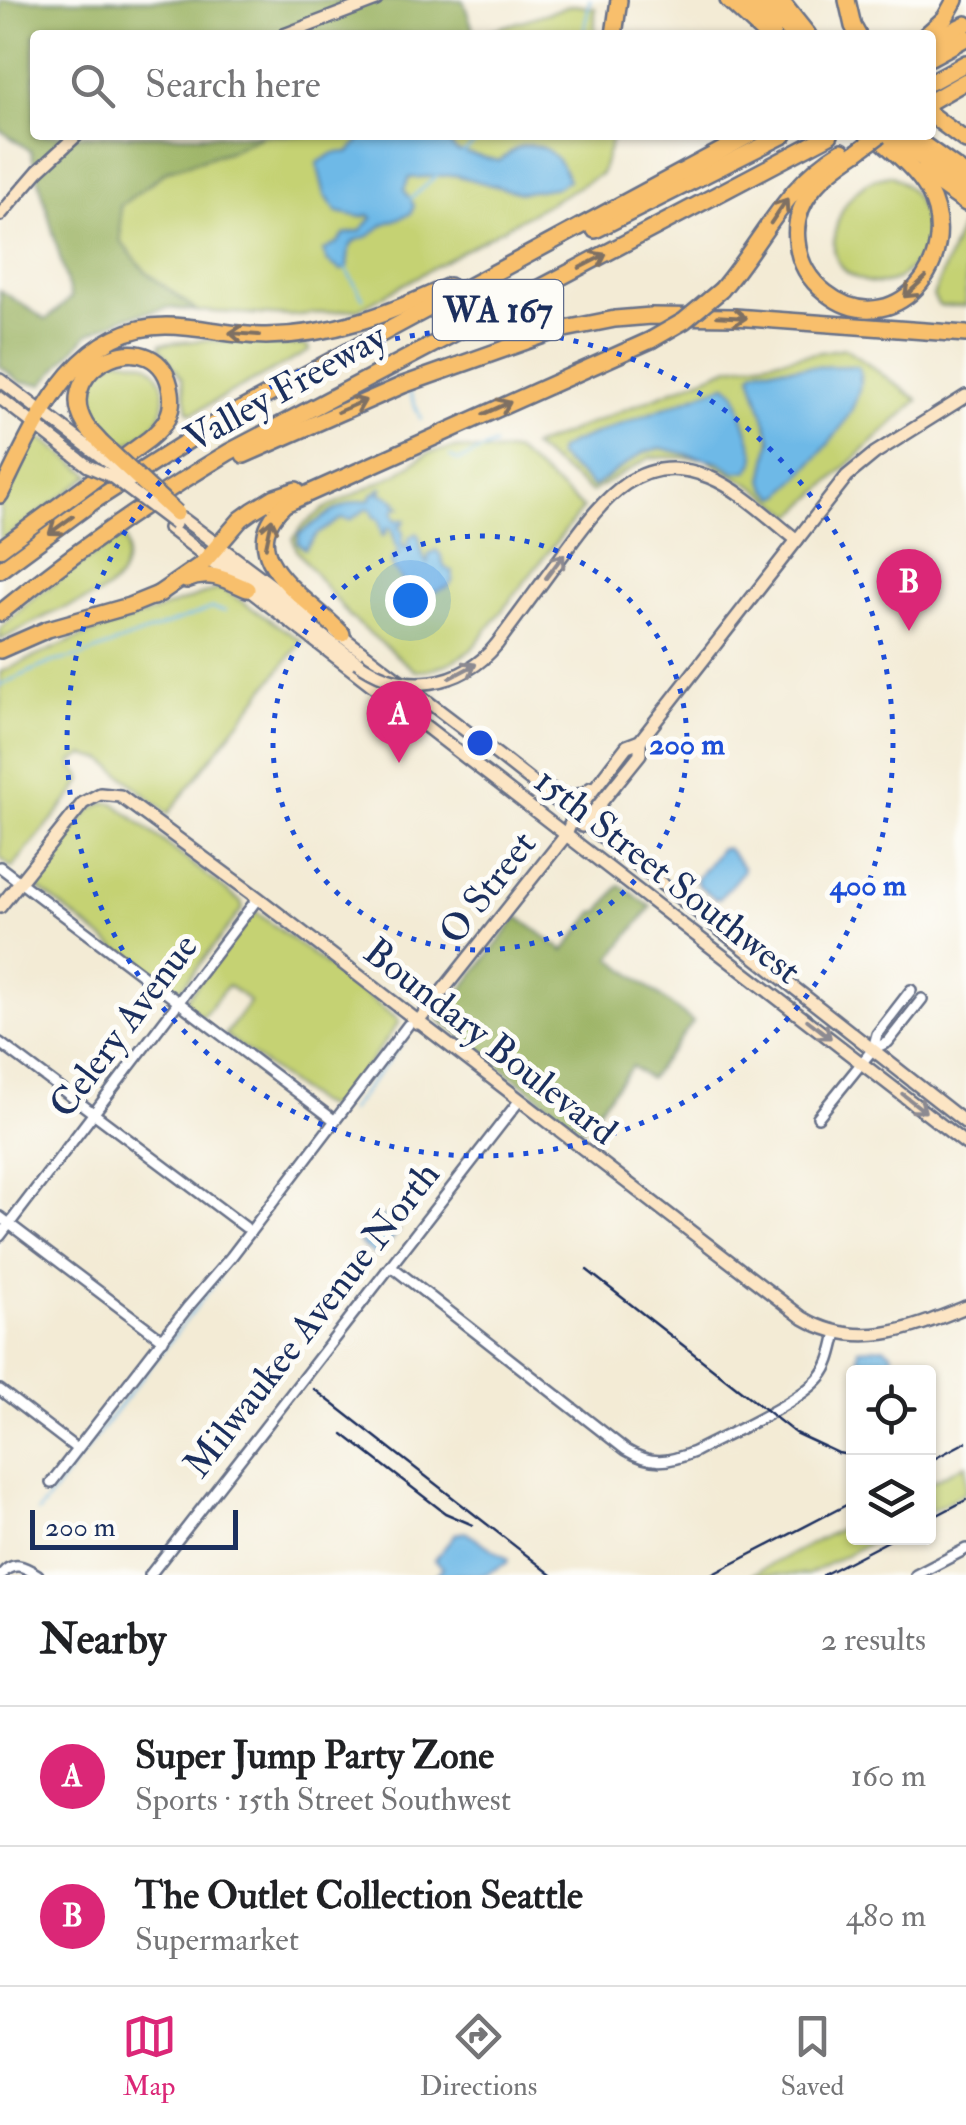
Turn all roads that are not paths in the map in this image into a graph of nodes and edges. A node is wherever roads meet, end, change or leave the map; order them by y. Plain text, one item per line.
1 (376, 0) edge
2 (619, 0) edge
3 (765, 0) edge
4 (780, 0) edge
5 (849, 0) edge
6 (955, 0) edge
7 (734, 2) edge
8 (966, 24) edge
9 (297, 30) edge
10 (615, 30) edge
11 (761, 30) edge
12 (770, 30) edge
13 (788, 30) edge
14 (804, 30) edge
15 (855, 30) edge
16 (932, 30) edge
17 (966, 38) edge
18 (936, 39) edge
19 (936, 54) edge
20 (966, 64) edge
21 (966, 81) edge
22 (936, 91) edge
23 (936, 92) edge
24 (936, 119) edge
25 (72, 140) edge
26 (741, 140) edge
27 (774, 140) edge
28 (821, 140) edge
29 (874, 140) edge
30 (884, 140) edge
31 (885, 140) edge
32 (886, 140) edge
33 (917, 140) edge
34 (966, 142) edge
35 (854, 149) junction
36 (966, 175) edge
37 (966, 191) edge
38 (966, 204) edge
39 (0, 215) edge
40 (598, 218) junction
41 (385, 332) junction
42 (966, 334) edge
43 (0, 380) edge
44 (966, 396) edge
45 (0, 398) edge
46 (39, 419) junction
47 (95, 445) junction
48 (408, 449) junction
49 (168, 489) junction
50 (0, 495) edge
51 (176, 521) junction
52 (797, 540) junction
53 (0, 549) edge
54 (213, 552) junction
55 (0, 570) edge
56 (247, 588) junction
57 (154, 597) junction
58 (0, 613) edge
59 (342, 634) junction
60 (0, 650) edge
61 (640, 741) junction
62 (504, 760) junction
63 (606, 774) junction
64 (574, 815) junction
65 (585, 824) junction
66 (566, 835) junction
67 (0, 867) edge
68 (19, 883) junction
69 (258, 898) junction
70 (0, 907) edge
71 (911, 990) dead end
72 (922, 999) dead end
73 (177, 1003) junction
74 (413, 1024) junction
75 (0, 1043) edge
76 (872, 1049) junction
77 (861, 1063) junction
78 (519, 1100) junction
79 (94, 1113) junction
80 (818, 1117) dead end
81 (334, 1120) junction
82 (966, 1123) edge
83 (966, 1144) edge
84 (5, 1220) edge
85 (245, 1227) dead end
86 (0, 1236) edge
87 (391, 1266) junction
88 (966, 1307) edge
89 (836, 1333) junction
90 (162, 1340) junction
91 (0, 1390) edge
92 (78, 1448) junction
93 (51, 1482) dead end
94 (966, 1549) edge
95 (1, 1575) edge
96 (38, 1575) edge
97 (150, 1575) edge
98 (916, 1575) edge

1 - 9 main road
2 - 10 highway
3 - 13 highway
4 - 14 highway
5 - 15 highway
6 - 16 highway
7 - 11 highway
7 - 12 highway
8 - 18 highway
17 - 19 highway
20 - 22 highway
21 - 23 highway
24 - 34 highway
25 - 39 main road
26 - 40 highway, Valley Freeway / WA 167
27 - 41 highway
49 -> 28 highway, Valley Freeway / WA 167
29 - 35 highway, bridge
30 -> 35 highway
31 - 38 highway
32 - 37 highway
33 - 36 highway
48 -> 35 highway, bridge
40 - 41 highway, Valley Freeway / WA 167
40 -> 46 highway
41 -> 55 highway, Valley Freeway / WA 167
49 -> 42 highway
43 - 46 main road, 15th Street Southwest
44 - 52 main road
45 - 46 main road, 15th Street Southwest
46 - 47 main road, 15th Street Southwest
46 - 50 highway
46 - 51 main road, 15th Street Southwest, bridge
47 - 51 highway, bridge
47 - 53 highway
48 - 54 highway
59 -> 48 highway
49 - 58 highway, Valley Freeway / WA 167
51 - 54 main road, 15th Street Southwest
54 -> 52 main road, bridge
52 - 61 main road
54 - 56 main road, 15th Street Southwest
54 - 57 highway
54 - 59 main road, 15th Street Southwest
56 - 57 highway
56 - 66 main road, 15th Street Southwest
57 - 60 highway
59 - 62 main road, 15th Street Southwest
61 - 63 main road
61 - 65 main road
62 - 63 main road
62 - 64 main road, 15th Street Southwest
63 - 64 main road, O Street
64 - 65 main road, 15th Street Southwest
64 - 66 main road, O Street
65 - 66 main road, O Street
65 - 76 main road, 15th Street Southwest
66 - 74 main road, O Street
66 -> 77 main road, 15th Street Southwest
67 - 68 street
68 - 69 main road, Boundary Boulevard
68 - 70 main road
68 - 73 street
69 - 73 street, Celery Avenue
69 - 74 main road, Boundary Boulevard
71 - 76 street
72 - 76 street
73 - 79 street, Celery Avenue
73 - 81 street
74 - 78 main road, Boundary Boulevard
74 - 81 street
75 - 79 street
76 - 77 street
76 - 82 main road, 15th Street Southwest
77 - 80 street
77 -> 83 main road, 15th Street Southwest
78 - 87 street, Milwaukee Avenue North
78 - 89 main road, Boundary Boulevard
79 - 84 street, Celery Avenue
79 - 85 street
81 - 90 street
84 - 86 street, Celery Avenue
84 - 90 street
87 - 89 street
87 - 97 street, Milwaukee Avenue North
88 - 89 main road
90 - 92 street
91 - 92 street
92 - 93 street
94 - 98 street
95 - 96 street

